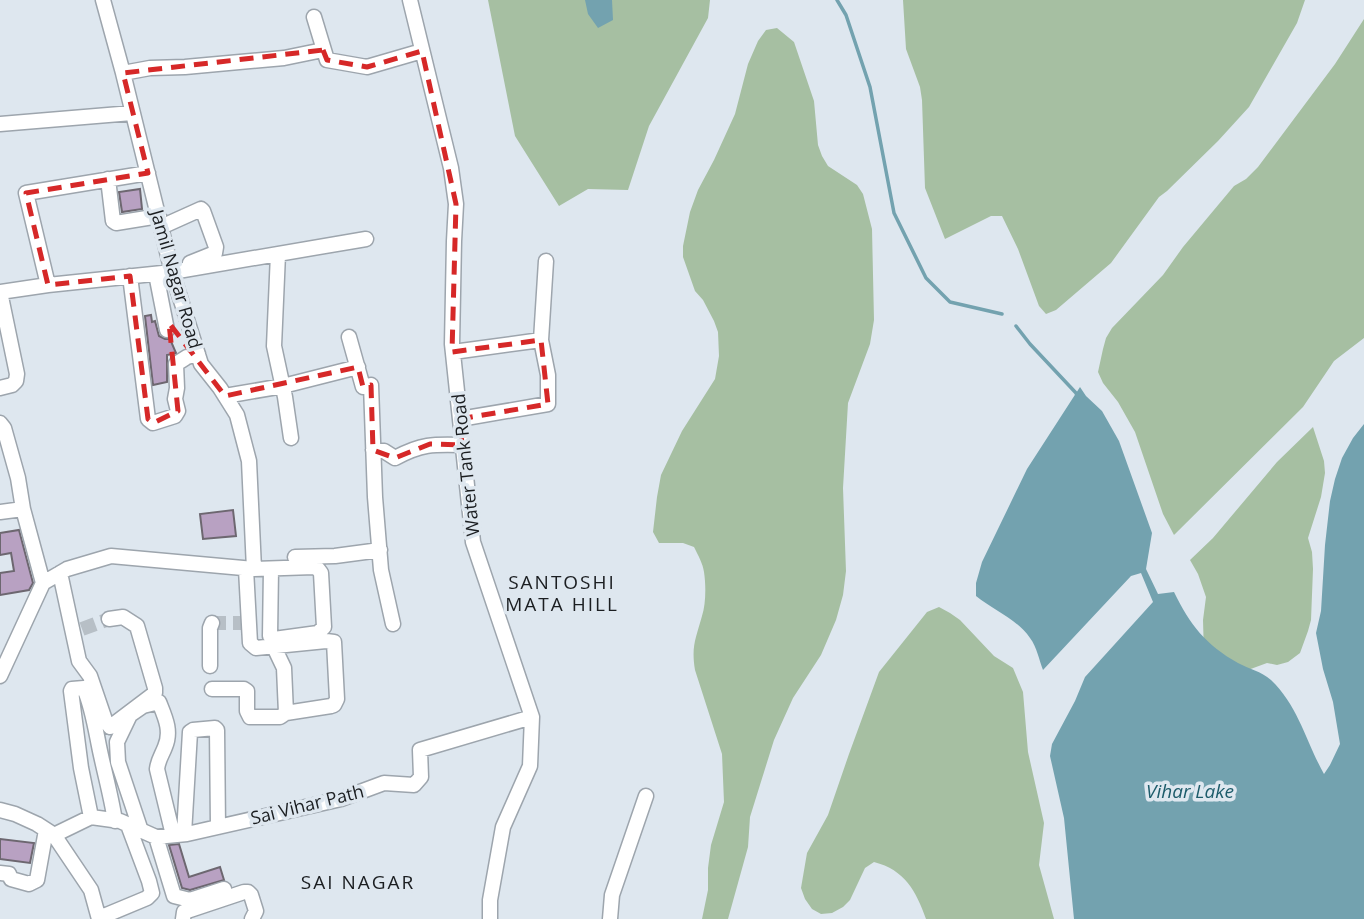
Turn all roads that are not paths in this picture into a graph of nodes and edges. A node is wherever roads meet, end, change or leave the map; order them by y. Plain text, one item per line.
1 (103, 0) edge
2 (410, 0) edge
3 (314, 17) dead end
4 (323, 50) junction
5 (422, 51) junction
6 (123, 73) junction
7 (132, 113) junction
8 (0, 124) edge
9 (148, 173) junction
10 (115, 185) junction
11 (160, 222) junction
12 (366, 239) dead end
13 (278, 254) junction
14 (546, 261) dead end
15 (172, 270) junction
16 (156, 274) junction
17 (127, 277) junction
18 (48, 285) junction
19 (0, 292) edge
20 (2, 313) edge
21 (167, 330) dead end
22 (349, 337) dead end
23 (541, 340) junction
24 (453, 352) junction
25 (198, 354) junction
26 (358, 367) junction
27 (283, 386) junction
28 (0, 388) edge
29 (225, 396) junction
30 (143, 415) dead end
31 (460, 419) junction
32 (0, 423) edge
33 (291, 438) dead end
34 (462, 445) junction
35 (373, 450) junction
36 (23, 509) junction
37 (0, 512) edge
38 (380, 550) junction
39 (295, 557) dead end
40 (250, 569) junction
41 (271, 569) junction
42 (60, 573) junction
43 (43, 583) junction
44 (109, 619) tunnel mouth
45 (212, 623) dead end
46 (393, 624) dead end
47 (274, 647) junction
48 (210, 666) dead end
49 (0, 676) edge
50 (212, 689) dead end
51 (286, 713) junction
52 (532, 717) junction
53 (646, 796) dead end
54 (0, 810) edge
55 (92, 817) junction
56 (128, 826) junction
57 (218, 827) junction
58 (50, 832) junction
59 (178, 835) junction
60 (156, 837) junction
61 (0, 873) edge
62 (224, 889) dead end
63 (99, 919) edge
64 (183, 919) edge
65 (252, 919) edge
66 (490, 919) edge
67 (610, 919) edge

1 - 6 street, Jamil Nagar Road
2 - 5 street, Water Tank Road
3 - 4 street
4 - 5 street
4 - 6 street
5 - 24 street, Water Tank Road
6 - 7 street, Jamil Nagar Road
7 - 8 street
7 - 9 street, Jamil Nagar Road
9 - 10 street
9 - 11 street, Jamil Nagar Road
10 - 11 street
10 - 18 street
11 - 15 street, Jamil Nagar Road
11 - 15 street
12 - 13 street
13 - 15 street
13 - 27 street
14 - 23 street
15 - 16 street
15 - 25 street, Jamil Nagar Road
16 - 17 street
16 - 21 street
17 - 18 street
17 - 25 street
17 - 30 street
18 - 19 street
19 - 20 street
20 - 28 street
22 - 26 street
23 - 24 street
23 - 31 street
24 - 31 street, Water Tank Road
25 - 29 street, Jamil Nagar Road
26 - 27 street
26 - 35 street
27 - 29 street
27 - 33 street
29 - 40 street, Jamil Nagar Road
31 - 34 street, Water Tank Road
32 - 36 street
34 - 35 street
34 - 52 street, Water Tank Road
35 - 38 street
36 - 37 street
36 - 43 street
38 - 39 street
38 - 46 street
40 - 41 street
40 - 42 street
40 - 47 street, Jamil Nagar Road
41 - 41 street
42 - 43 street
42 - 44 street
43 - 49 street
45 - 48 street
47 - 51 street
47 - 51 street
50 - 51 street
52 - 57 street, Sai Vihar Path
52 - 66 street, Water Tank Road
53 - 67 street
54 - 58 street
55 - 56 street, Sai Vihar Path
55 - 56 street
55 - 58 street
56 - 59 street
56 - 60 street, Sai Vihar Path
56 - 63 street
57 - 59 street, Sai Vihar Path
57 - 59 street
58 - 61 street
58 - 63 street
59 - 60 street, Sai Vihar Path
60 - 62 street
64 - 65 street

